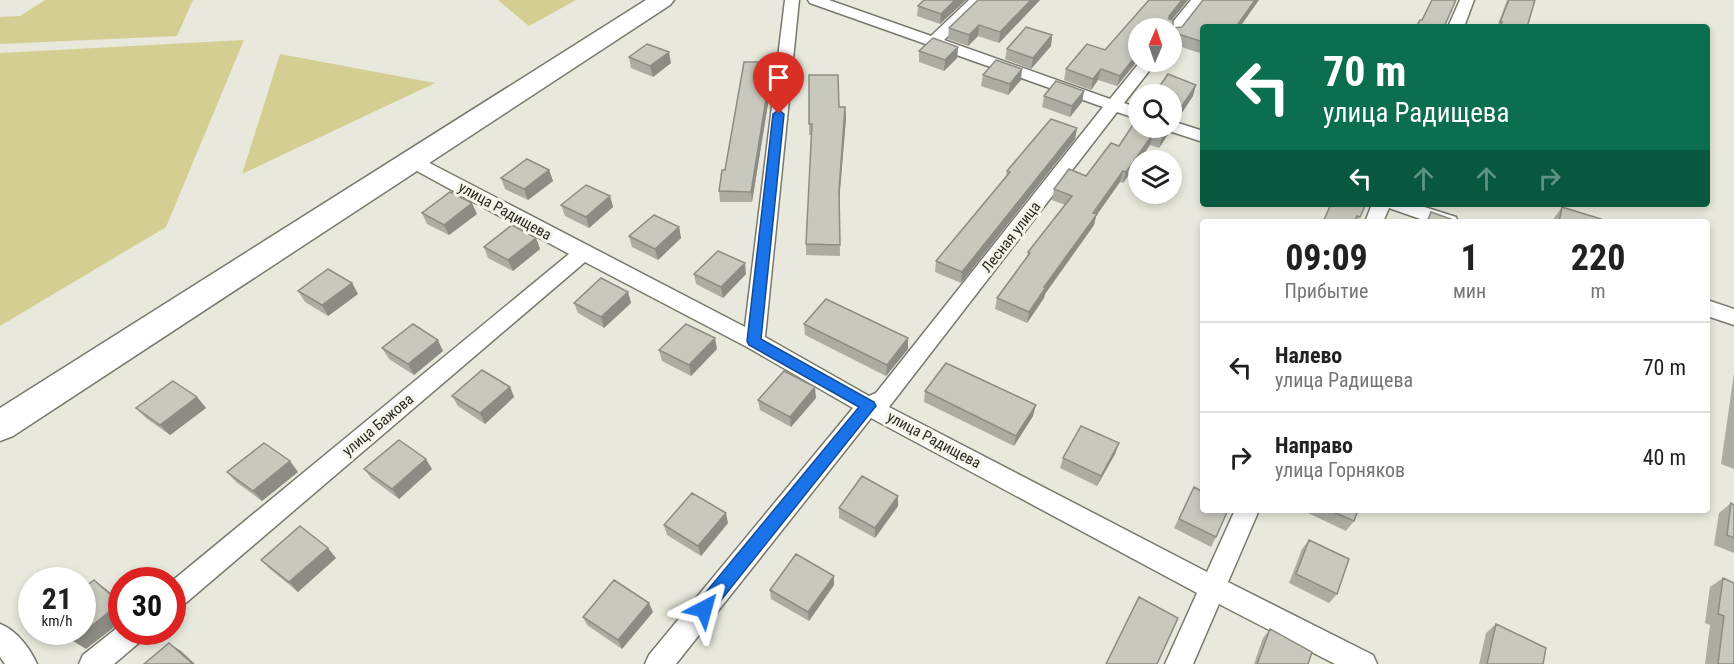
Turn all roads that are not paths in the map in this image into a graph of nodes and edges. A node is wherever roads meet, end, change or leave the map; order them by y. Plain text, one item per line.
1 (662, 0) edge
2 (792, 0) edge
3 (815, 0) edge
4 (978, 0) edge
5 (1198, 0) edge
6 (1467, 0) edge
7 (1182, 20) edge
8 (1457, 24) edge
9 (935, 41) junction
10 (1141, 72) edge
11 (1113, 105) junction
12 (1128, 110) edge
13 (1182, 130) edge
14 (1200, 136) edge
15 (412, 160) junction
16 (1404, 207) edge
17 (1440, 219) edge
18 (583, 253) junction
19 (1710, 309) edge
20 (1734, 317) edge
21 (754, 341) junction
22 (868, 406) junction
23 (0, 426) edge
24 (1246, 513) edge
25 (186, 586) edge
26 (1213, 588) junction
27 (0, 637) edge
28 (116, 645) edge
29 (23, 664) edge
30 (93, 664) edge
31 (659, 664) edge
32 (1179, 664) edge
33 (1364, 664) edge

1 - 15 highway
2 - 21 street
3 - 9 street
4 - 9 street
5 - 7 street
6 - 8 street
9 - 11 street
10 - 11 street, Лесная улица
11 - 12 street
11 - 22 street, Лесная улица
13 - 14 street
15 - 18 street, улица Радищева
15 - 23 highway
16 - 17 street
18 - 21 street, улица Радищева
18 - 25 street, улица Бажова
19 - 20 street
21 - 22 street, улица Радищева
22 - 26 street, улица Радищева
22 - 31 street, Лесная улица
24 - 26 street
26 - 32 street
26 - 33 street, улица Радищева
27 - 29 street
28 - 30 street

